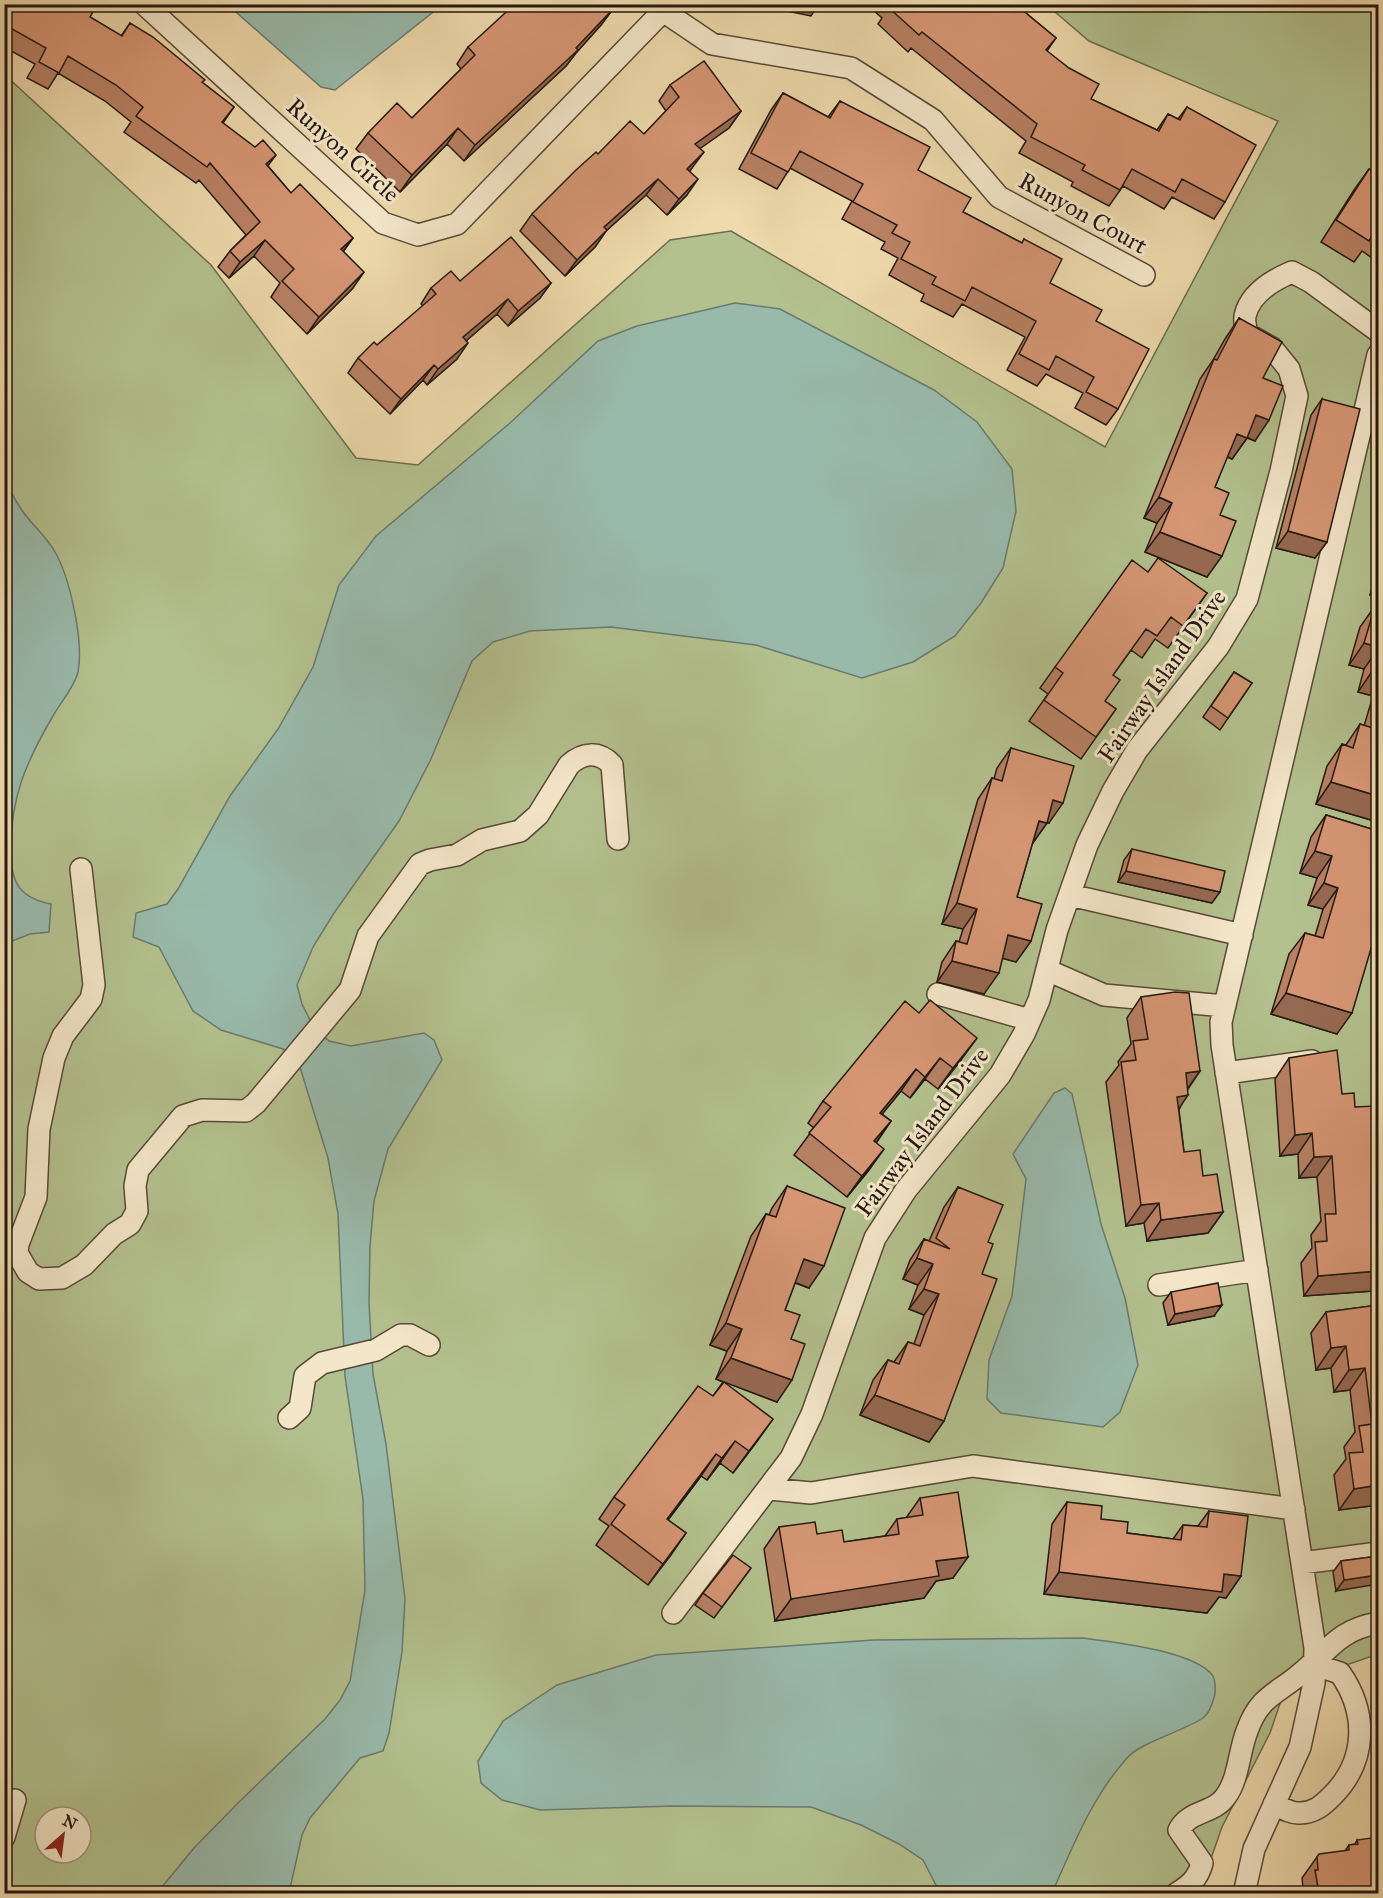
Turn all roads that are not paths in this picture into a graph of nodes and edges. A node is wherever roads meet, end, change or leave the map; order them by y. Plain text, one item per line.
1 (144, 4) edge
2 (661, 7) edge
3 (1144, 275) dead end
4 (1378, 331) edge
5 (1378, 355) edge
6 (618, 839) dead end
7 (81, 869) dead end
8 (1070, 894) junction
9 (1242, 935) junction
10 (1047, 970) junction
11 (938, 994) dead end
12 (1225, 1006) junction
13 (1030, 1020) junction
14 (1315, 1060) edge
15 (1226, 1073) junction
16 (1257, 1270) junction
17 (1159, 1285) dead end
18 (429, 1345) dead end
19 (289, 1418) dead end
20 (770, 1489) junction
21 (1294, 1509) junction
22 (1378, 1553) edge
23 (1302, 1563) junction
24 (673, 1613) dead end
25 (1378, 1623) edge
26 (1315, 1663) junction
27 (15, 1800) dead end
28 (1274, 1804) junction
29 (4, 1837) edge
30 (1176, 1893) edge
31 (1245, 1893) edge

1 - 2 street, Runyon Circle
2 - 3 street, Runyon Court
4 - 8 street, Fairway Island Drive
5 - 9 street
6 - 7 street
8 - 9 street
8 - 10 street, Fairway Island Drive
9 - 12 street
10 - 12 street
10 - 13 street, Fairway Island Drive
11 - 13 street
12 - 15 street
13 - 20 street, Fairway Island Drive
14 - 15 street
15 - 16 street
16 - 17 street
16 - 21 street
18 - 19 street
20 - 21 street
20 - 24 street, Fairway Island Drive
21 - 23 street
22 - 23 street
23 - 26 street
25 - 26 street
26 - 28 street
26 - 28 street
26 - 30 street
27 - 29 street
28 - 31 street

